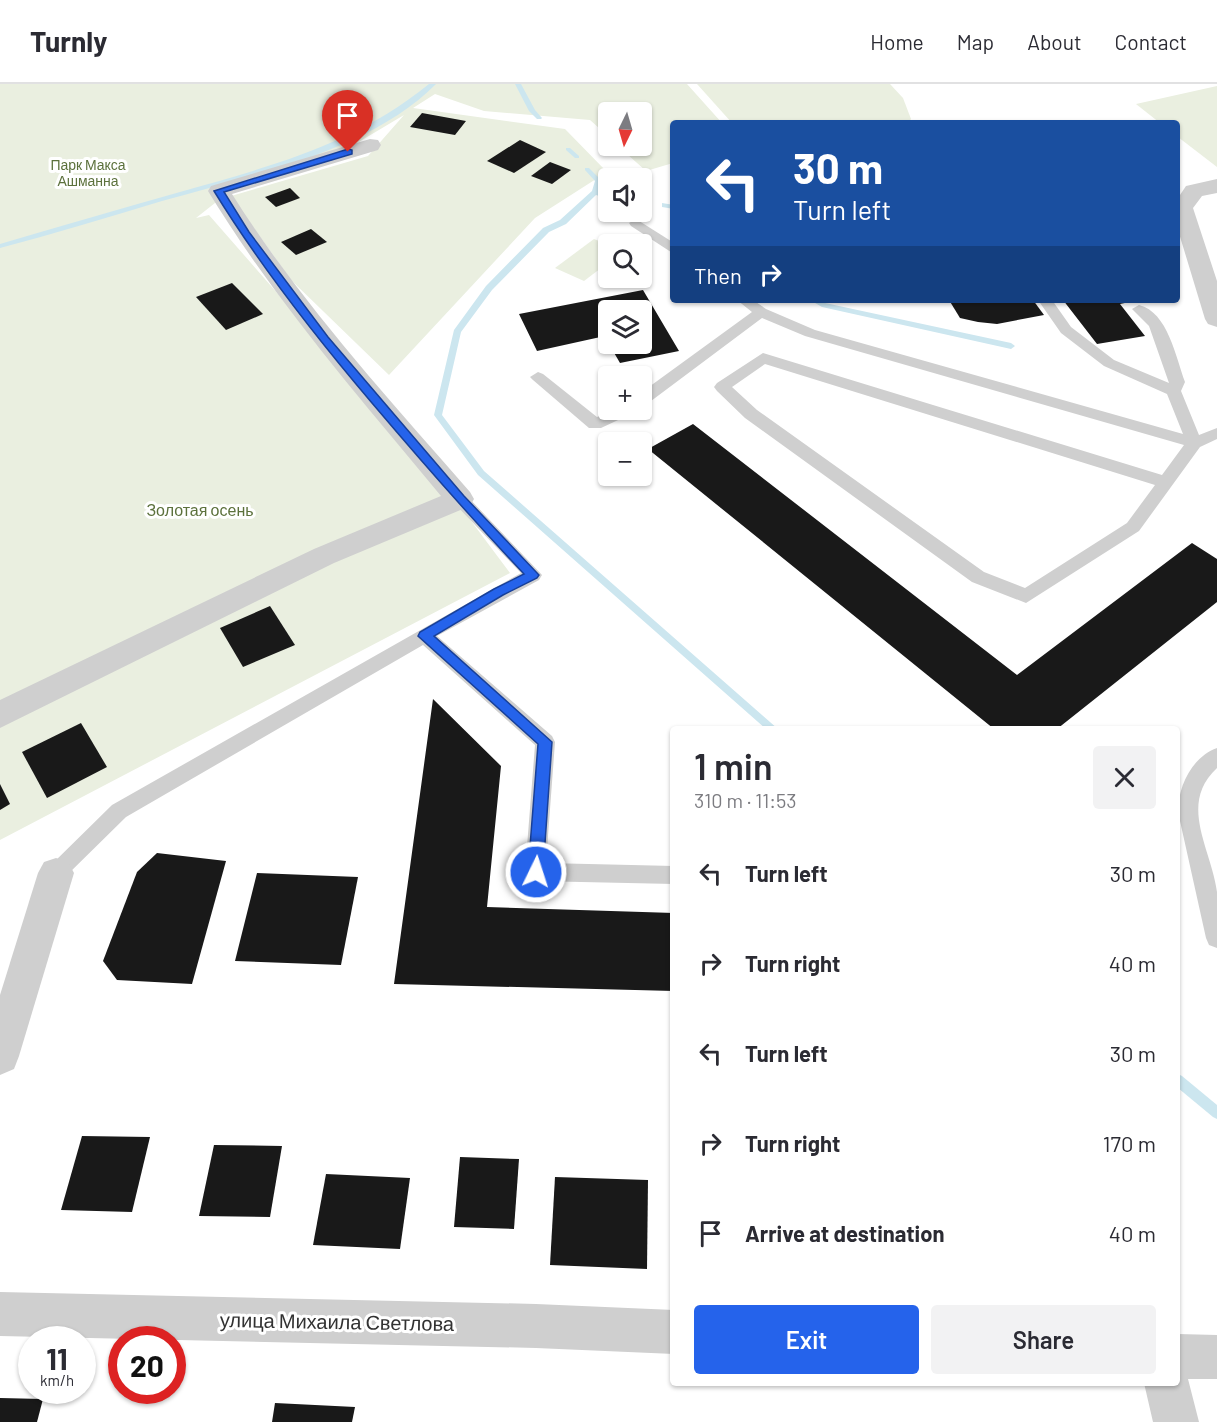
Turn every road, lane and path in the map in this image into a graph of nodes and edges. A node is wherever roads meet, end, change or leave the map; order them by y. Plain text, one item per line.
1 (370, 145) dead end
2 (1217, 186) edge
3 (636, 223) dead end
4 (670, 247) edge
5 (1213, 292) edge
6 (748, 303) edge
7 (1047, 303) edge
8 (1139, 309) dead end
9 (761, 312) junction
10 (1217, 319) edge
11 (538, 377) dead end
12 (1173, 391) junction
13 (652, 393) edge
14 (604, 420) edge
15 (1217, 433) edge
16 (1194, 443) junction
17 (1165, 482) junction
18 (460, 499) junction
19 (425, 636) junction
20 (0, 714) edge
21 (1217, 756) edge
22 (56, 873) joint
23 (670, 876) edge
24 (1217, 938) edge
25 (0, 1056) edge
26 (0, 1314) edge
27 (670, 1332) edge
28 (1180, 1356) edge
29 (1217, 1357) edge
30 (1168, 1386) edge
31 (1176, 1422) edge

1 - 18 street
2 - 5 street
3 - 4 lane
5 - 10 street
6 - 9 lane
7 - 12 lane
8 - 12 lane
9 - 13 lane
9 - 16 lane
11 - 14 lane
12 - 16 lane
15 - 16 lane
16 - 17 lane
17 - 17 lane
18 - 19 lane
18 - 20 street
19 - 22 lane
19 - 23 lane
21 - 24 lane
22 - 25 street
26 - 27 street, улица Михаила Светлова
28 - 29 street
30 - 31 street

